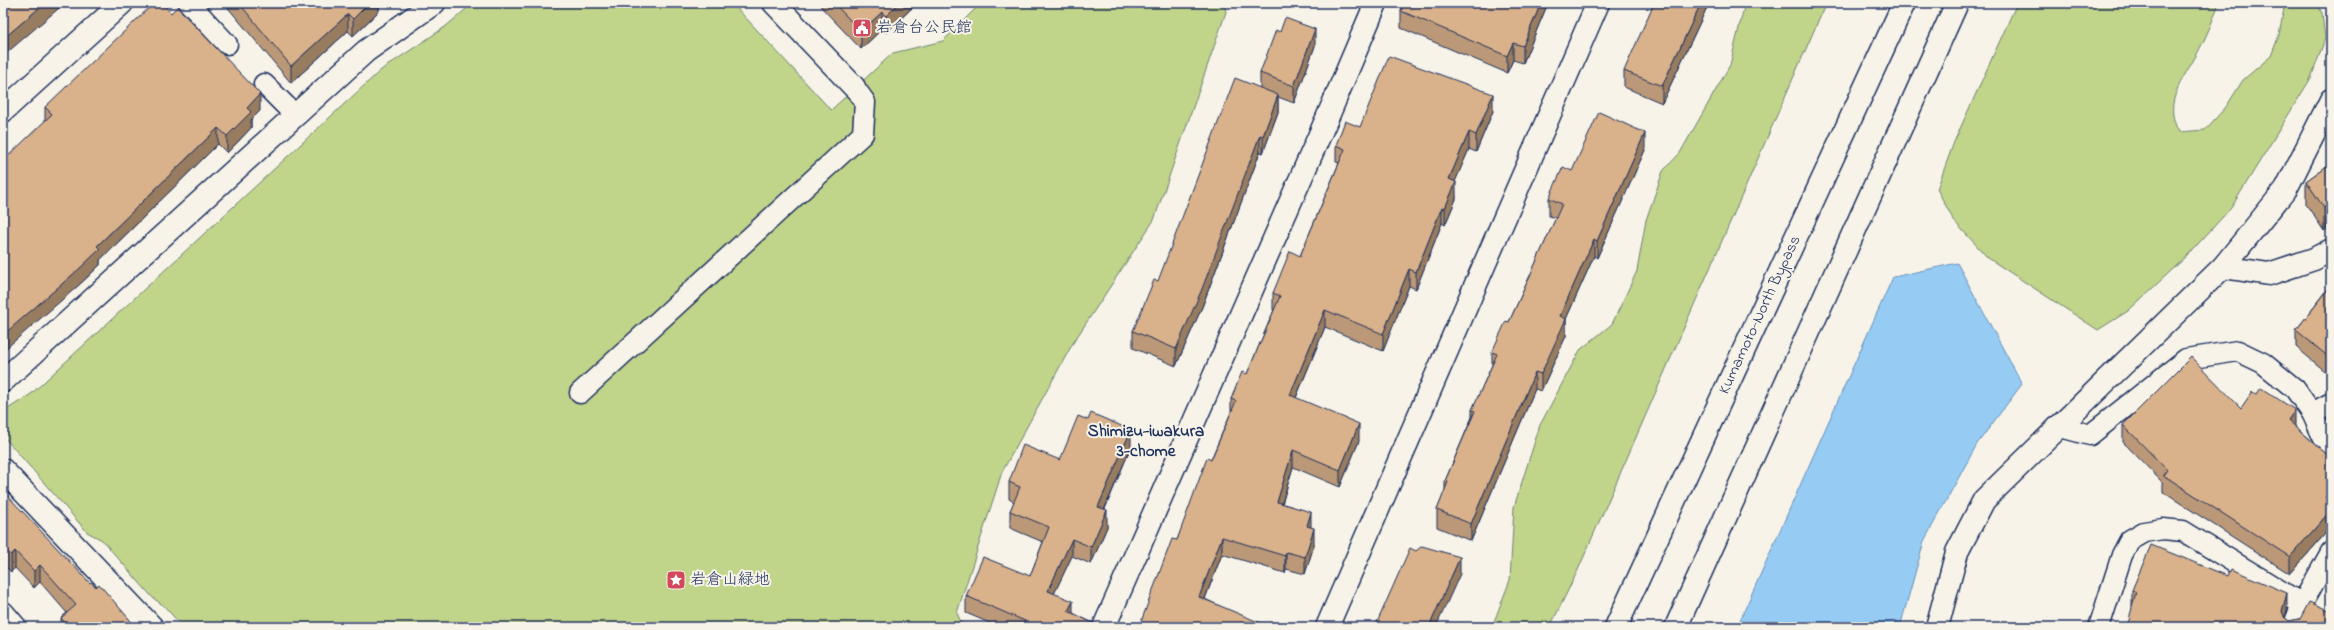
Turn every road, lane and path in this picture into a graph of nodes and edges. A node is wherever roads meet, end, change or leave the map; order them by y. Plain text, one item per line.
1 (122, 3) edge
2 (189, 3) edge
3 (434, 3) edge
4 (774, 3) edge
5 (1376, 3) edge
6 (1598, 3) edge
7 (1904, 3) edge
8 (1957, 3) edge
9 (227, 44) dead end
10 (264, 84) dead end
11 (854, 87) joint
12 (2331, 100) edge
13 (3, 110) edge
14 (295, 114) junction
15 (2331, 250) edge
16 (2223, 267) junction
17 (3, 381) edge
18 (580, 394) dead end
19 (2331, 403) edge
20 (2312, 413) junction
21 (2058, 426) junction
22 (2331, 449) edge
23 (3, 470) edge
24 (2331, 552) edge
25 (2302, 604) junction
26 (3, 613) edge
27 (15, 627) edge
28 (152, 627) edge
29 (1104, 627) edge
30 (1327, 627) edge
31 (1616, 627) edge
32 (1676, 627) edge
33 (1938, 627) edge
34 (2098, 627) edge
35 (2293, 627) edge

1 - 13 main road
2 - 9 lane
3 - 14 main road
4 - 11 main road
5 - 29 main road
6 - 30 main road
7 - 31 main road, Kumamoto-North Bypass
8 - 32 main road
10 - 14 lane
11 - 18 lane
12 - 16 main road
14 - 17 main road
15 - 16 main road
16 - 21 main road
19 - 20 lane
20 - 21 lane
20 - 22 lane
21 - 33 main road
23 - 28 main road
24 - 25 lane
25 - 34 lane
25 - 35 lane
26 - 27 main road

